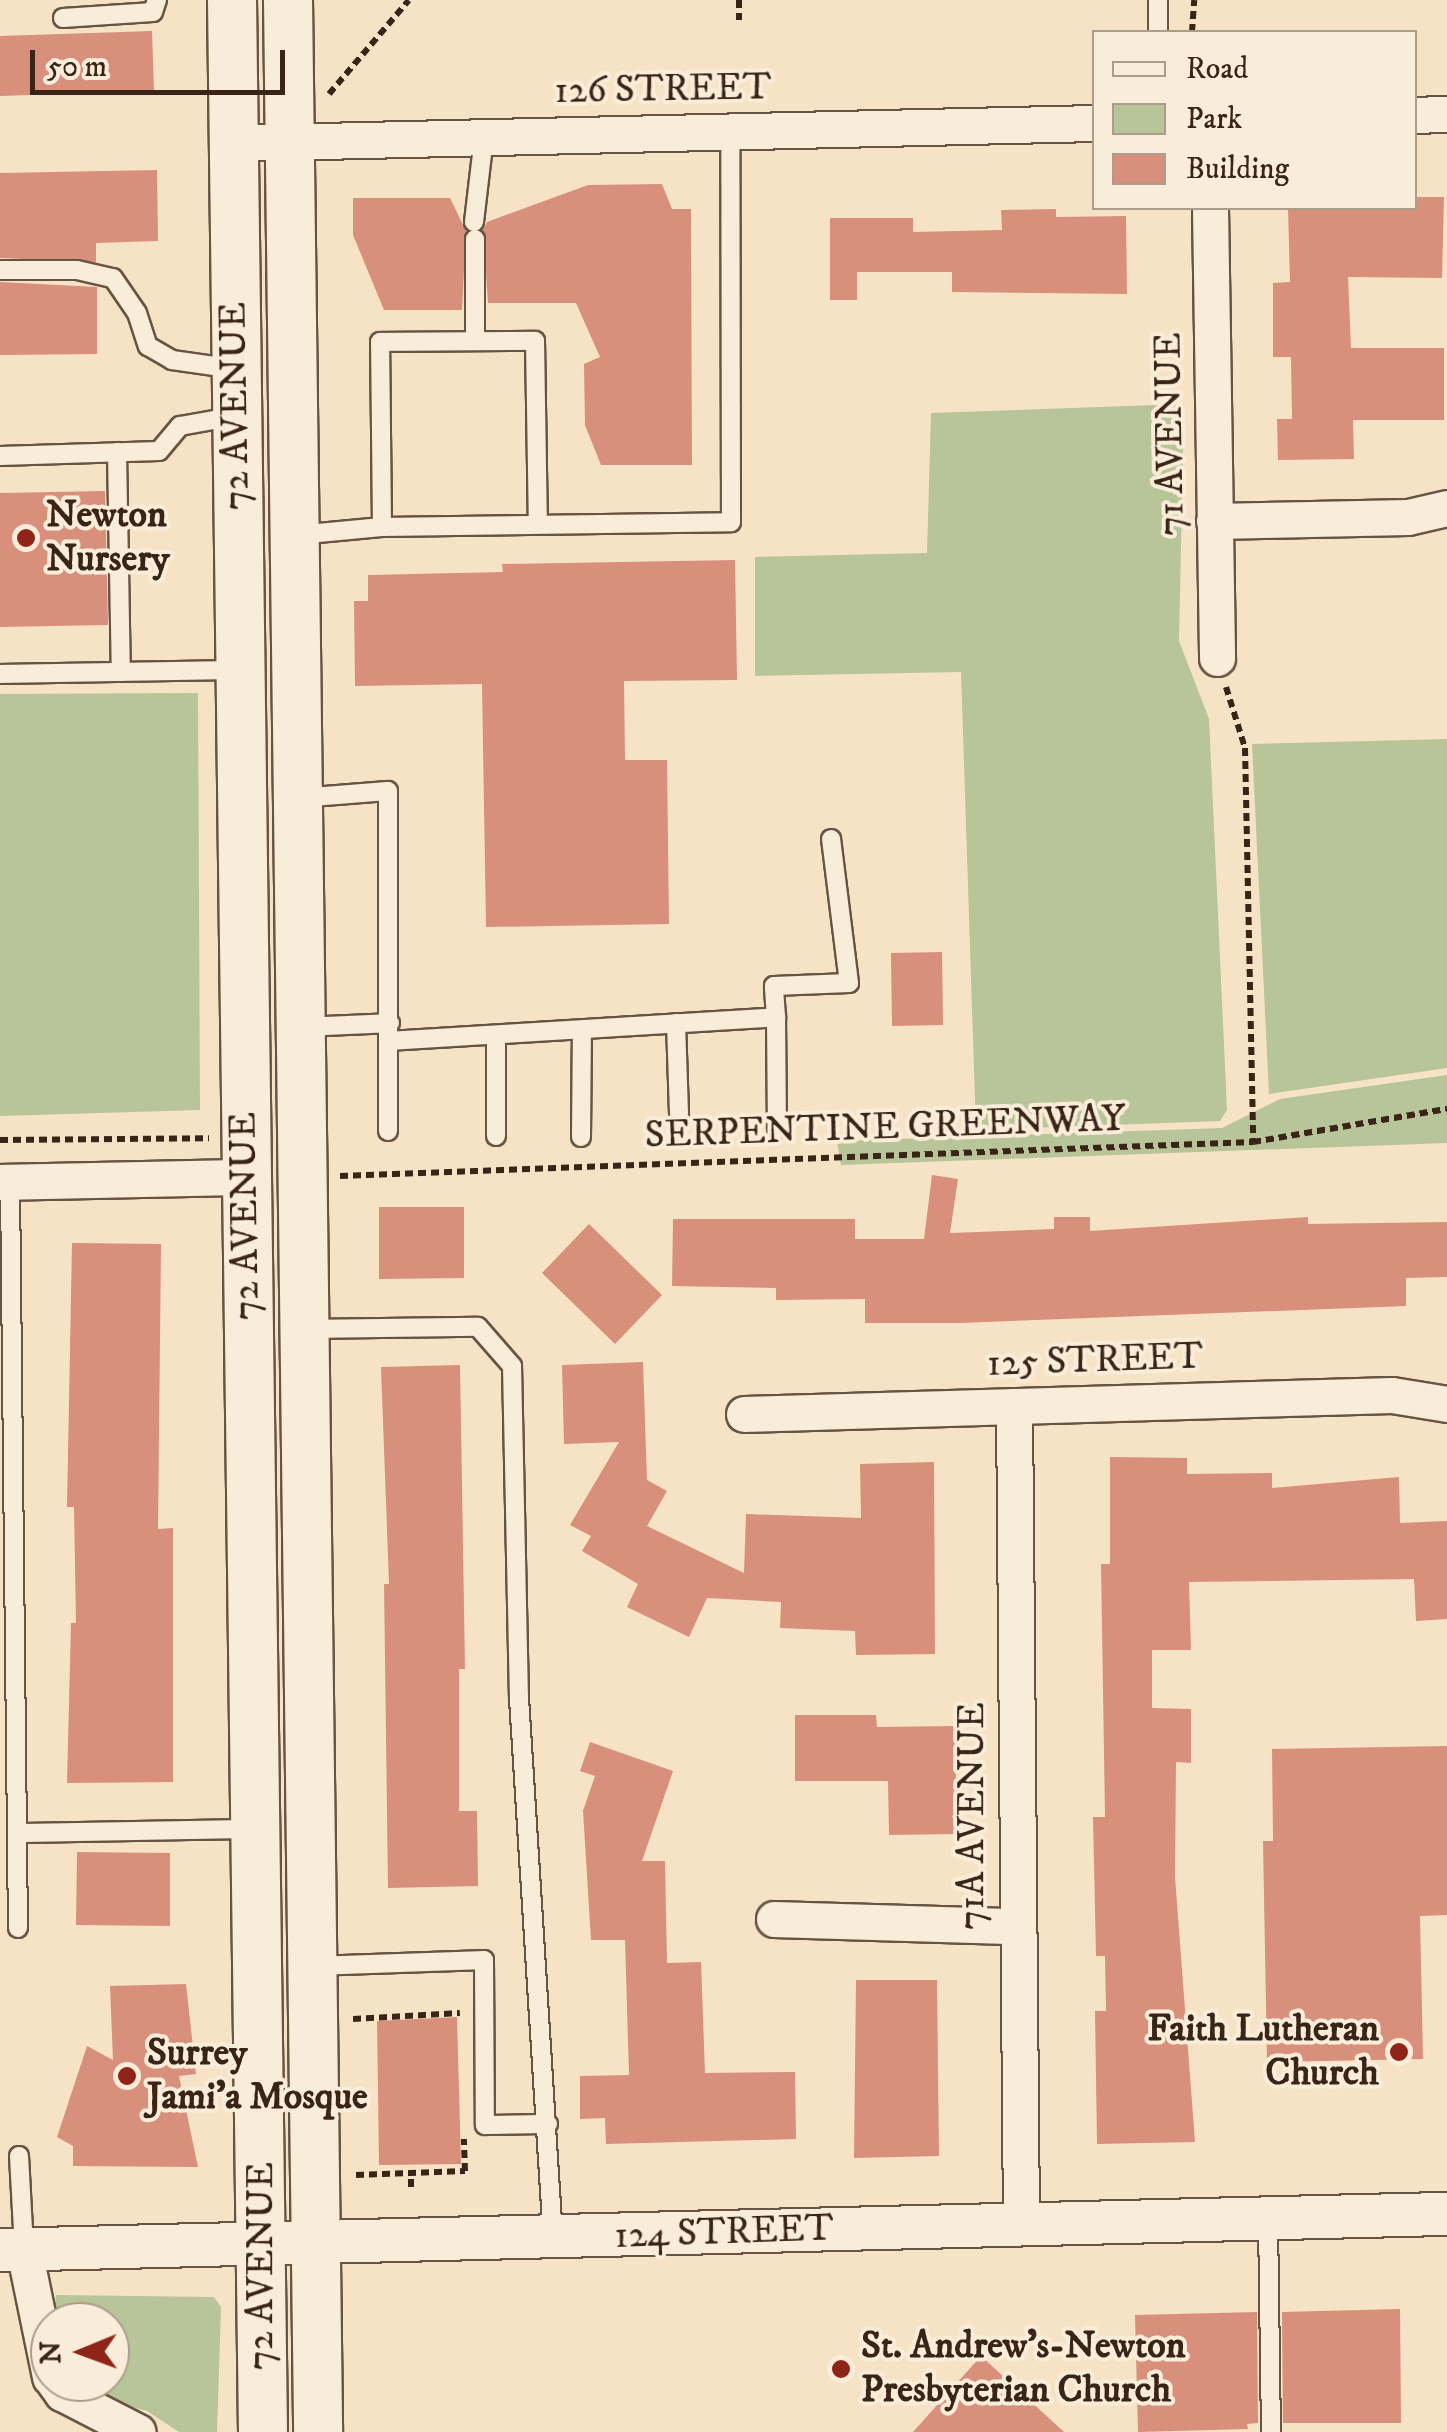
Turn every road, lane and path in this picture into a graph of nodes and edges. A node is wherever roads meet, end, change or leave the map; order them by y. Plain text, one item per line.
1 (156, 0) edge
2 (232, 0) edge
3 (288, 0) edge
4 (409, 0) edge
5 (738, 0) edge
6 (1158, 0) edge
7 (1194, 0) edge
8 (63, 18) dead end
9 (739, 20) dead end
10 (1158, 30) edge
11 (1192, 30) edge
12 (327, 96) dead end
13 (1447, 114) edge
14 (1417, 115) edge
15 (1092, 123) edge
16 (730, 130) junction
17 (484, 137) junction
18 (289, 140) junction
19 (234, 142) junction
20 (1210, 210) edge
21 (0, 270) edge
22 (474, 341) junction
23 (235, 369) junction
24 (237, 416) junction
25 (116, 452) junction
26 (0, 456) edge
27 (1447, 508) edge
28 (1214, 521) junction
29 (538, 524) junction
30 (382, 527) junction
31 (292, 536) junction
32 (1216, 658) joint
33 (240, 670) junction
34 (121, 672) junction
35 (0, 674) edge
36 (295, 798) junction
37 (831, 838) dead end
38 (776, 1017) junction
39 (676, 1023) junction
40 (298, 1027) junction
41 (582, 1030) junction
42 (390, 1032) junction
43 (496, 1035) junction
44 (1447, 1109) edge
45 (679, 1114) dead end
46 (776, 1129) dead end
47 (388, 1132) dead end
48 (496, 1136) dead end
49 (210, 1138) dead end
50 (581, 1138) dead end
51 (0, 1140) edge
52 (1253, 1142) junction
53 (331, 1176) dead end
54 (246, 1177) junction
55 (5, 1182) edge
56 (303, 1329) junction
57 (1447, 1404) edge
58 (1014, 1406) junction
59 (744, 1414) dead end
60 (257, 1829) junction
61 (18, 1833) junction
62 (774, 1919) dead end
63 (1016, 1926) junction
64 (18, 1928) dead end
65 (315, 1966) junction
66 (352, 2019) dead end
67 (462, 2032) dead end
68 (548, 2124) junction
69 (464, 2126) dead end
70 (19, 2156) dead end
71 (412, 2173) junction
72 (356, 2175) dead end
73 (411, 2187) dead end
74 (1447, 2214) edge
75 (1268, 2219) junction
76 (1021, 2225) junction
77 (553, 2238) junction
78 (318, 2245) junction
79 (262, 2247) junction
80 (12, 2250) edge
81 (30, 2308) edge
82 (80, 2402) edge
83 (138, 2432) edge
84 (262, 2432) edge
85 (318, 2432) edge
86 (1270, 2432) edge

1 - 8 lane
2 - 19 main road, 72 AVENUE
3 - 18 main road, 72 AVENUE
4 - 12 path
5 - 9 path
6 - 10 lane
7 - 11 path
13 - 14 street
15 - 16 street, 126 STREET
16 - 17 street, 126 STREET
16 - 29 lane
17 - 18 street, 126 STREET
17 - 22 lane
18 - 19 street, 126 STREET
18 - 31 main road, 72 AVENUE
19 - 23 main road, 72 AVENUE
20 - 28 street, 71 AVENUE
21 - 23 lane
22 - 29 lane
22 - 30 lane
23 - 24 main road, 72 AVENUE
24 - 25 lane
24 - 33 main road, 72 AVENUE
25 - 26 lane
25 - 34 lane
27 - 28 street
28 - 32 street, 71 AVENUE
29 - 30 lane
30 - 31 lane
31 - 36 main road, 72 AVENUE
32 - 52 path
33 - 34 lane
33 - 54 main road, 72 AVENUE
34 - 35 lane
36 - 40 main road, 72 AVENUE
36 - 42 lane
37 - 38 lane
38 - 39 lane
38 - 46 lane
39 - 41 lane
39 - 45 lane
40 - 42 lane
40 - 56 main road, 72 AVENUE
41 - 43 lane
41 - 50 lane
42 - 43 lane
42 - 47 lane
43 - 48 lane
44 - 52 path, SERPENTINE GREENWAY
49 - 51 path
52 - 53 path, SERPENTINE GREENWAY
54 - 55 street
54 - 60 main road, 72 AVENUE
55 - 61 lane
56 - 65 main road, 72 AVENUE
56 - 68 lane
57 - 58 street, 125 STREET
58 - 59 street, 125 STREET
58 - 63 street, 71A AVENUE
60 - 61 lane
60 - 79 main road, 72 AVENUE
61 - 64 lane
62 - 63 street
63 - 76 street, 71A AVENUE
65 - 68 lane
65 - 78 main road, 72 AVENUE
66 - 67 path
68 - 77 lane
69 - 71 path
70 - 80 lane
71 - 72 path
71 - 73 path
74 - 75 street, 124 STREET
75 - 76 street, 124 STREET
75 - 86 lane
76 - 77 street, 124 STREET
77 - 78 street, 124 STREET
78 - 79 street, 124 STREET
78 - 85 main road, 72 AVENUE
79 - 80 street, 124 STREET
79 - 84 main road, 72 AVENUE
80 - 81 street
82 - 83 street

